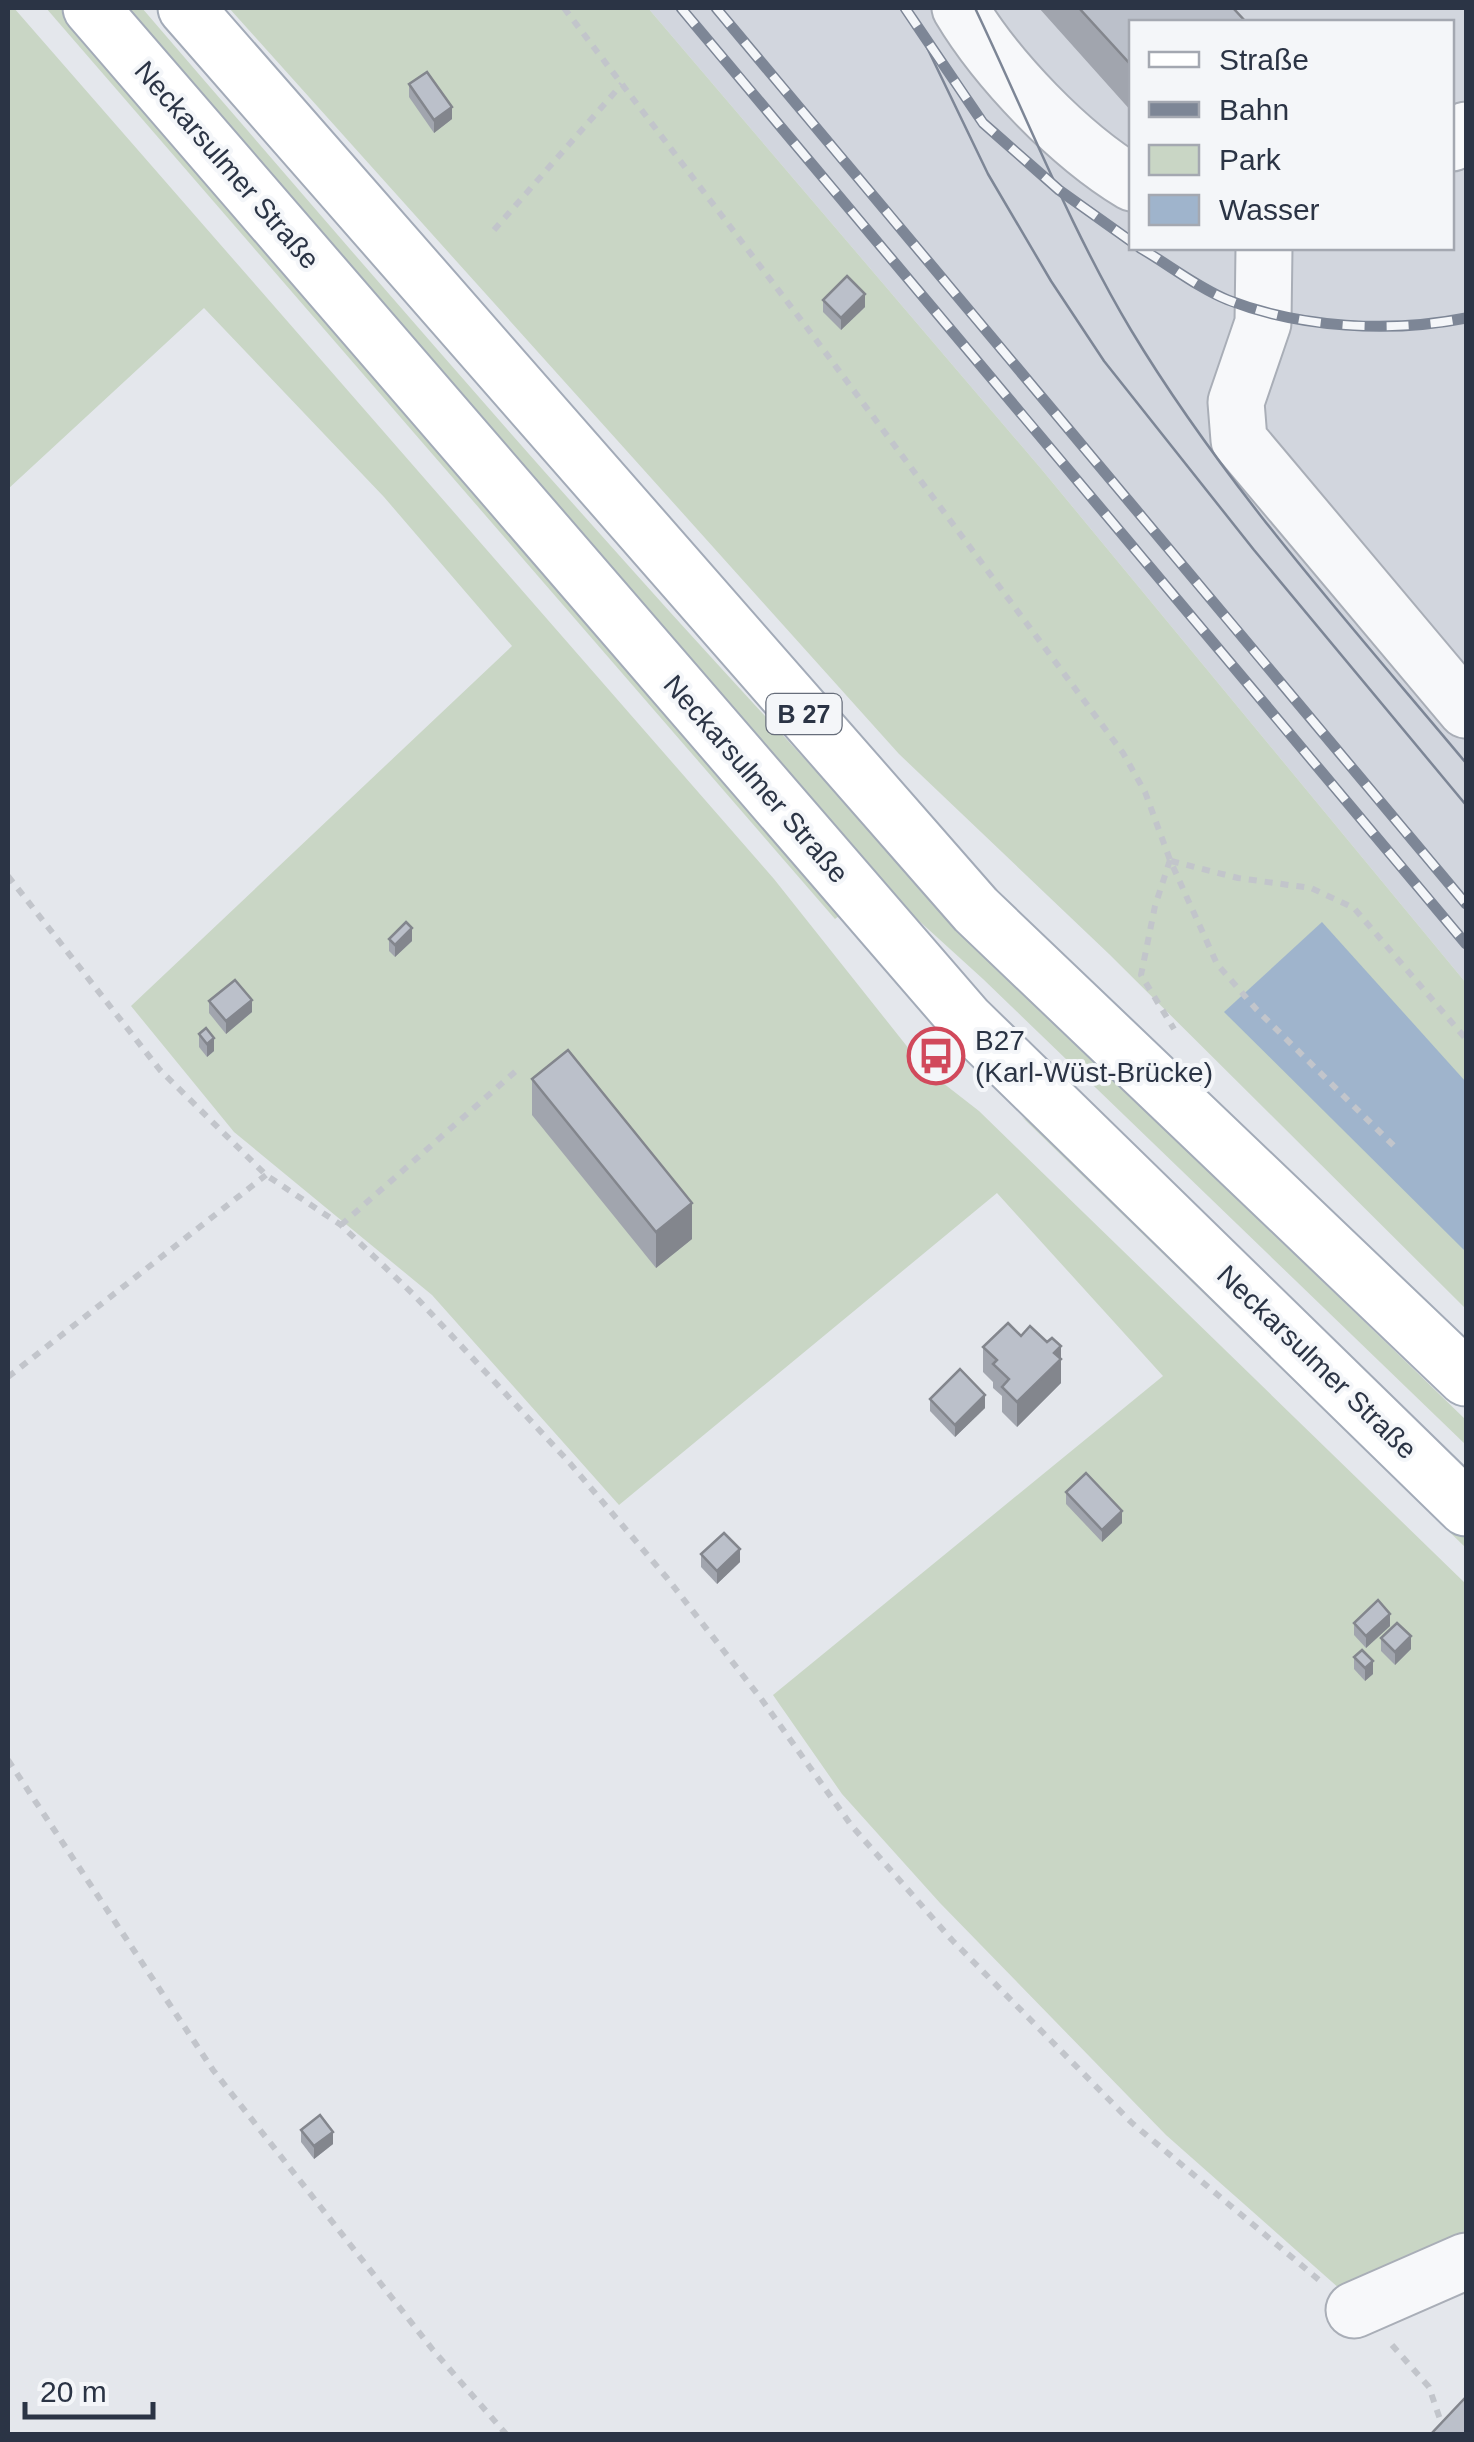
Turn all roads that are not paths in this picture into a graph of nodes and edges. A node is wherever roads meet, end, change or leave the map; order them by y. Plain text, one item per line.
1 (91, 8) edge
2 (186, 8) edge
3 (960, 8) edge
4 (1129, 181) edge
5 (1264, 250) edge
6 (1466, 710) edge
7 (1466, 1378) edge
8 (1466, 1508) edge
9 (1466, 2261) edge
10 (1354, 2310) road end

1 - 8 main road, Neckarsulmer Straße / B 27
2 - 7 main road, B 27
3 - 4 street
5 - 6 street
9 - 10 street

